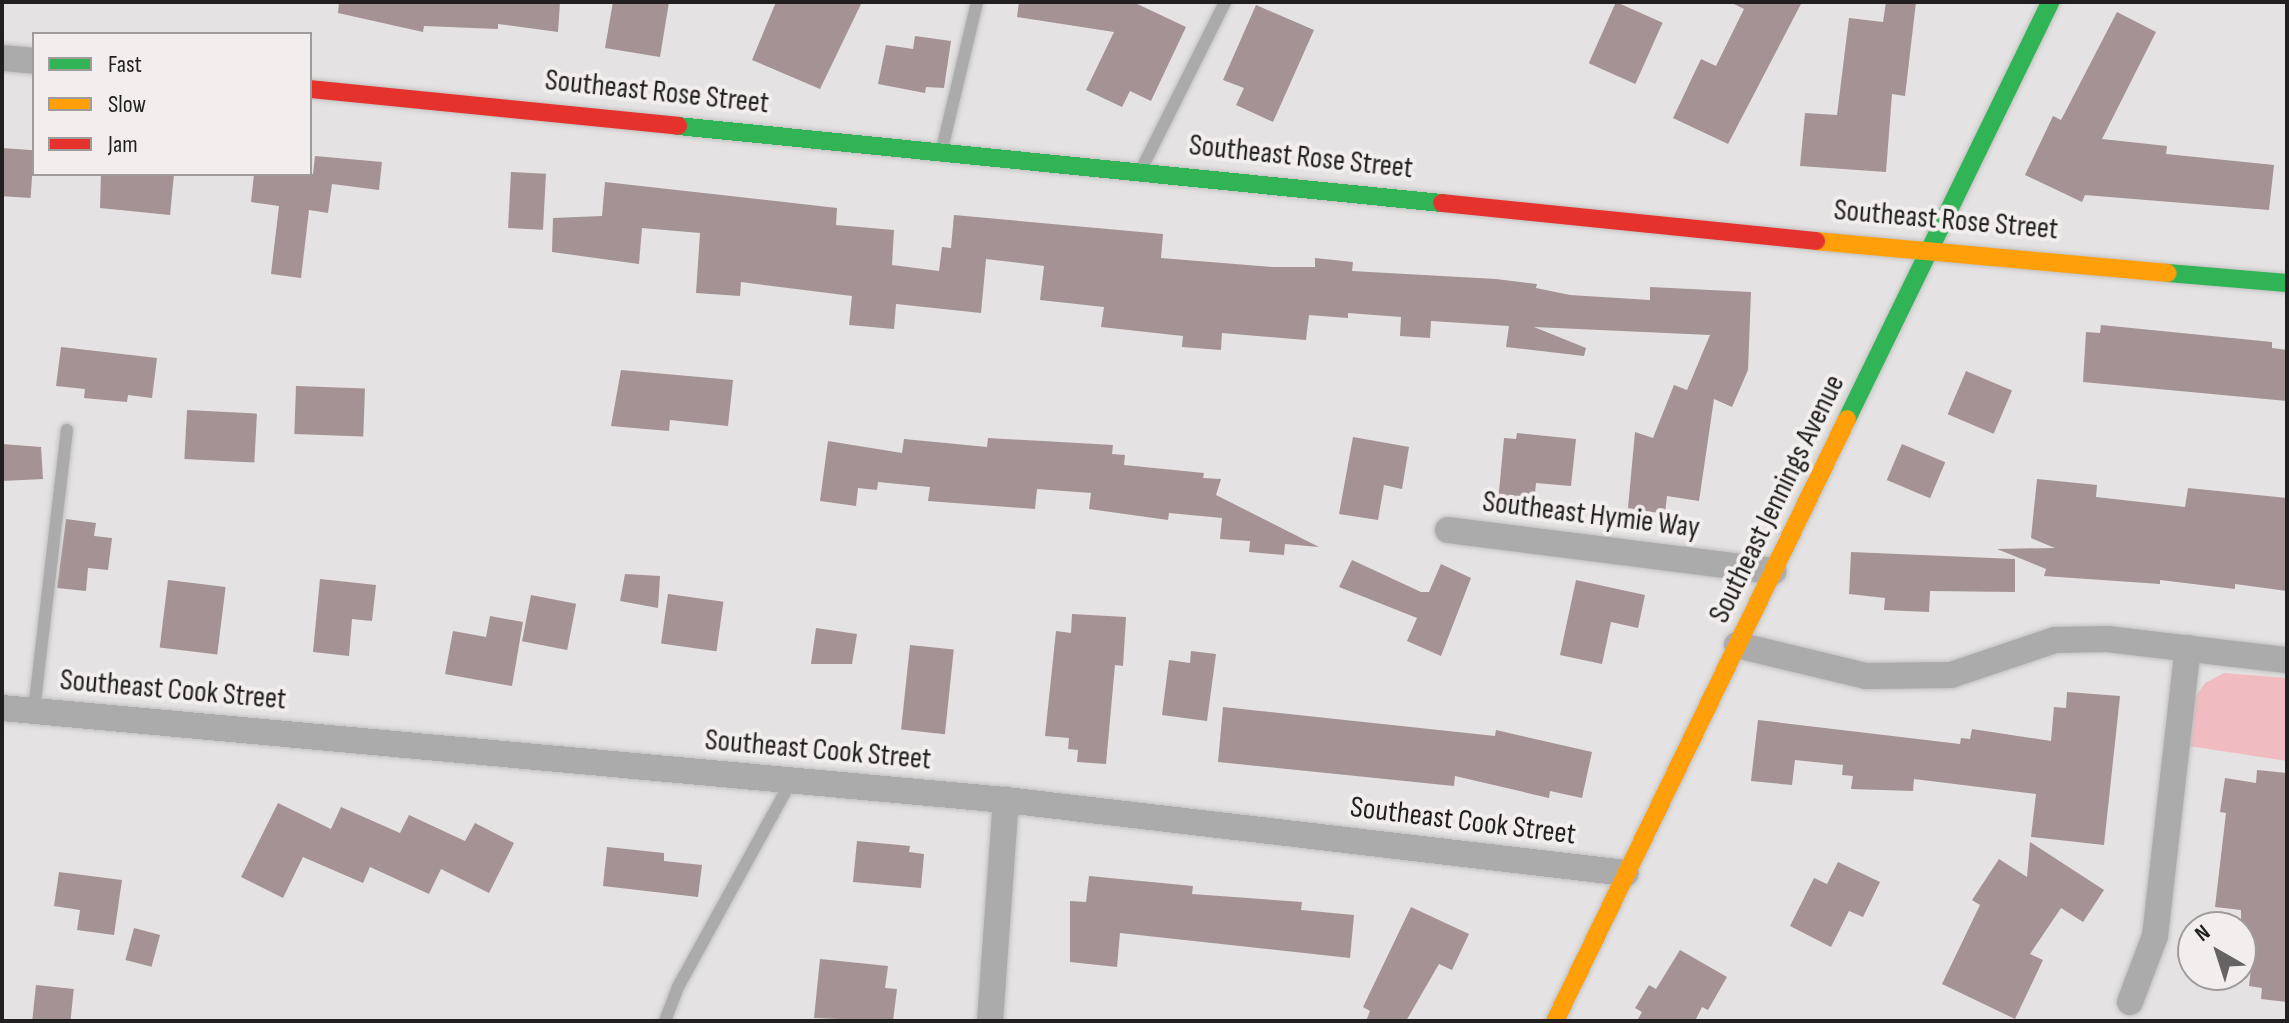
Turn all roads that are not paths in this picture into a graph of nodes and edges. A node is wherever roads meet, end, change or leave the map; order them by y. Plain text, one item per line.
1 (977, 2) edge
2 (1225, 2) edge
3 (2050, 2) edge
4 (2, 58) edge
5 (32, 61) edge
6 (312, 89) edge
7 (941, 152) junction
8 (1140, 172) junction
9 (1929, 252) junction
10 (2287, 283) edge
11 (67, 430) dead end
12 (1448, 530) dead end
13 (1773, 571) junction
14 (1737, 645) junction
15 (2188, 648) junction
16 (2287, 660) edge
17 (2, 708) edge
18 (34, 710) junction
19 (792, 780) junction
20 (1006, 800) junction
21 (1626, 873) junction
22 (2130, 1002) dead end
23 (665, 1021) edge
24 (990, 1021) edge
25 (1555, 1021) edge

1 - 7 lane
2 - 8 lane
3 - 9 street, Southeast Jennings Avenue
4 - 5 street
6 - 7 street, Southeast Rose Street
7 - 8 street, Southeast Rose Street
8 - 9 street, Southeast Rose Street
9 - 10 street, Southeast Rose Street
9 - 13 street, Southeast Jennings Avenue
11 - 18 lane
12 - 13 street, Southeast Hymie Way
13 - 14 street, Southeast Jennings Avenue
14 - 15 street
14 - 21 street, Southeast Jennings Avenue
15 - 16 street
15 - 22 street
17 - 18 street, Southeast Cook Street
18 - 19 street, Southeast Cook Street
19 - 20 street, Southeast Cook Street
19 - 23 lane
20 - 21 street, Southeast Cook Street
20 - 24 street
21 - 25 street, Southeast Jennings Avenue

